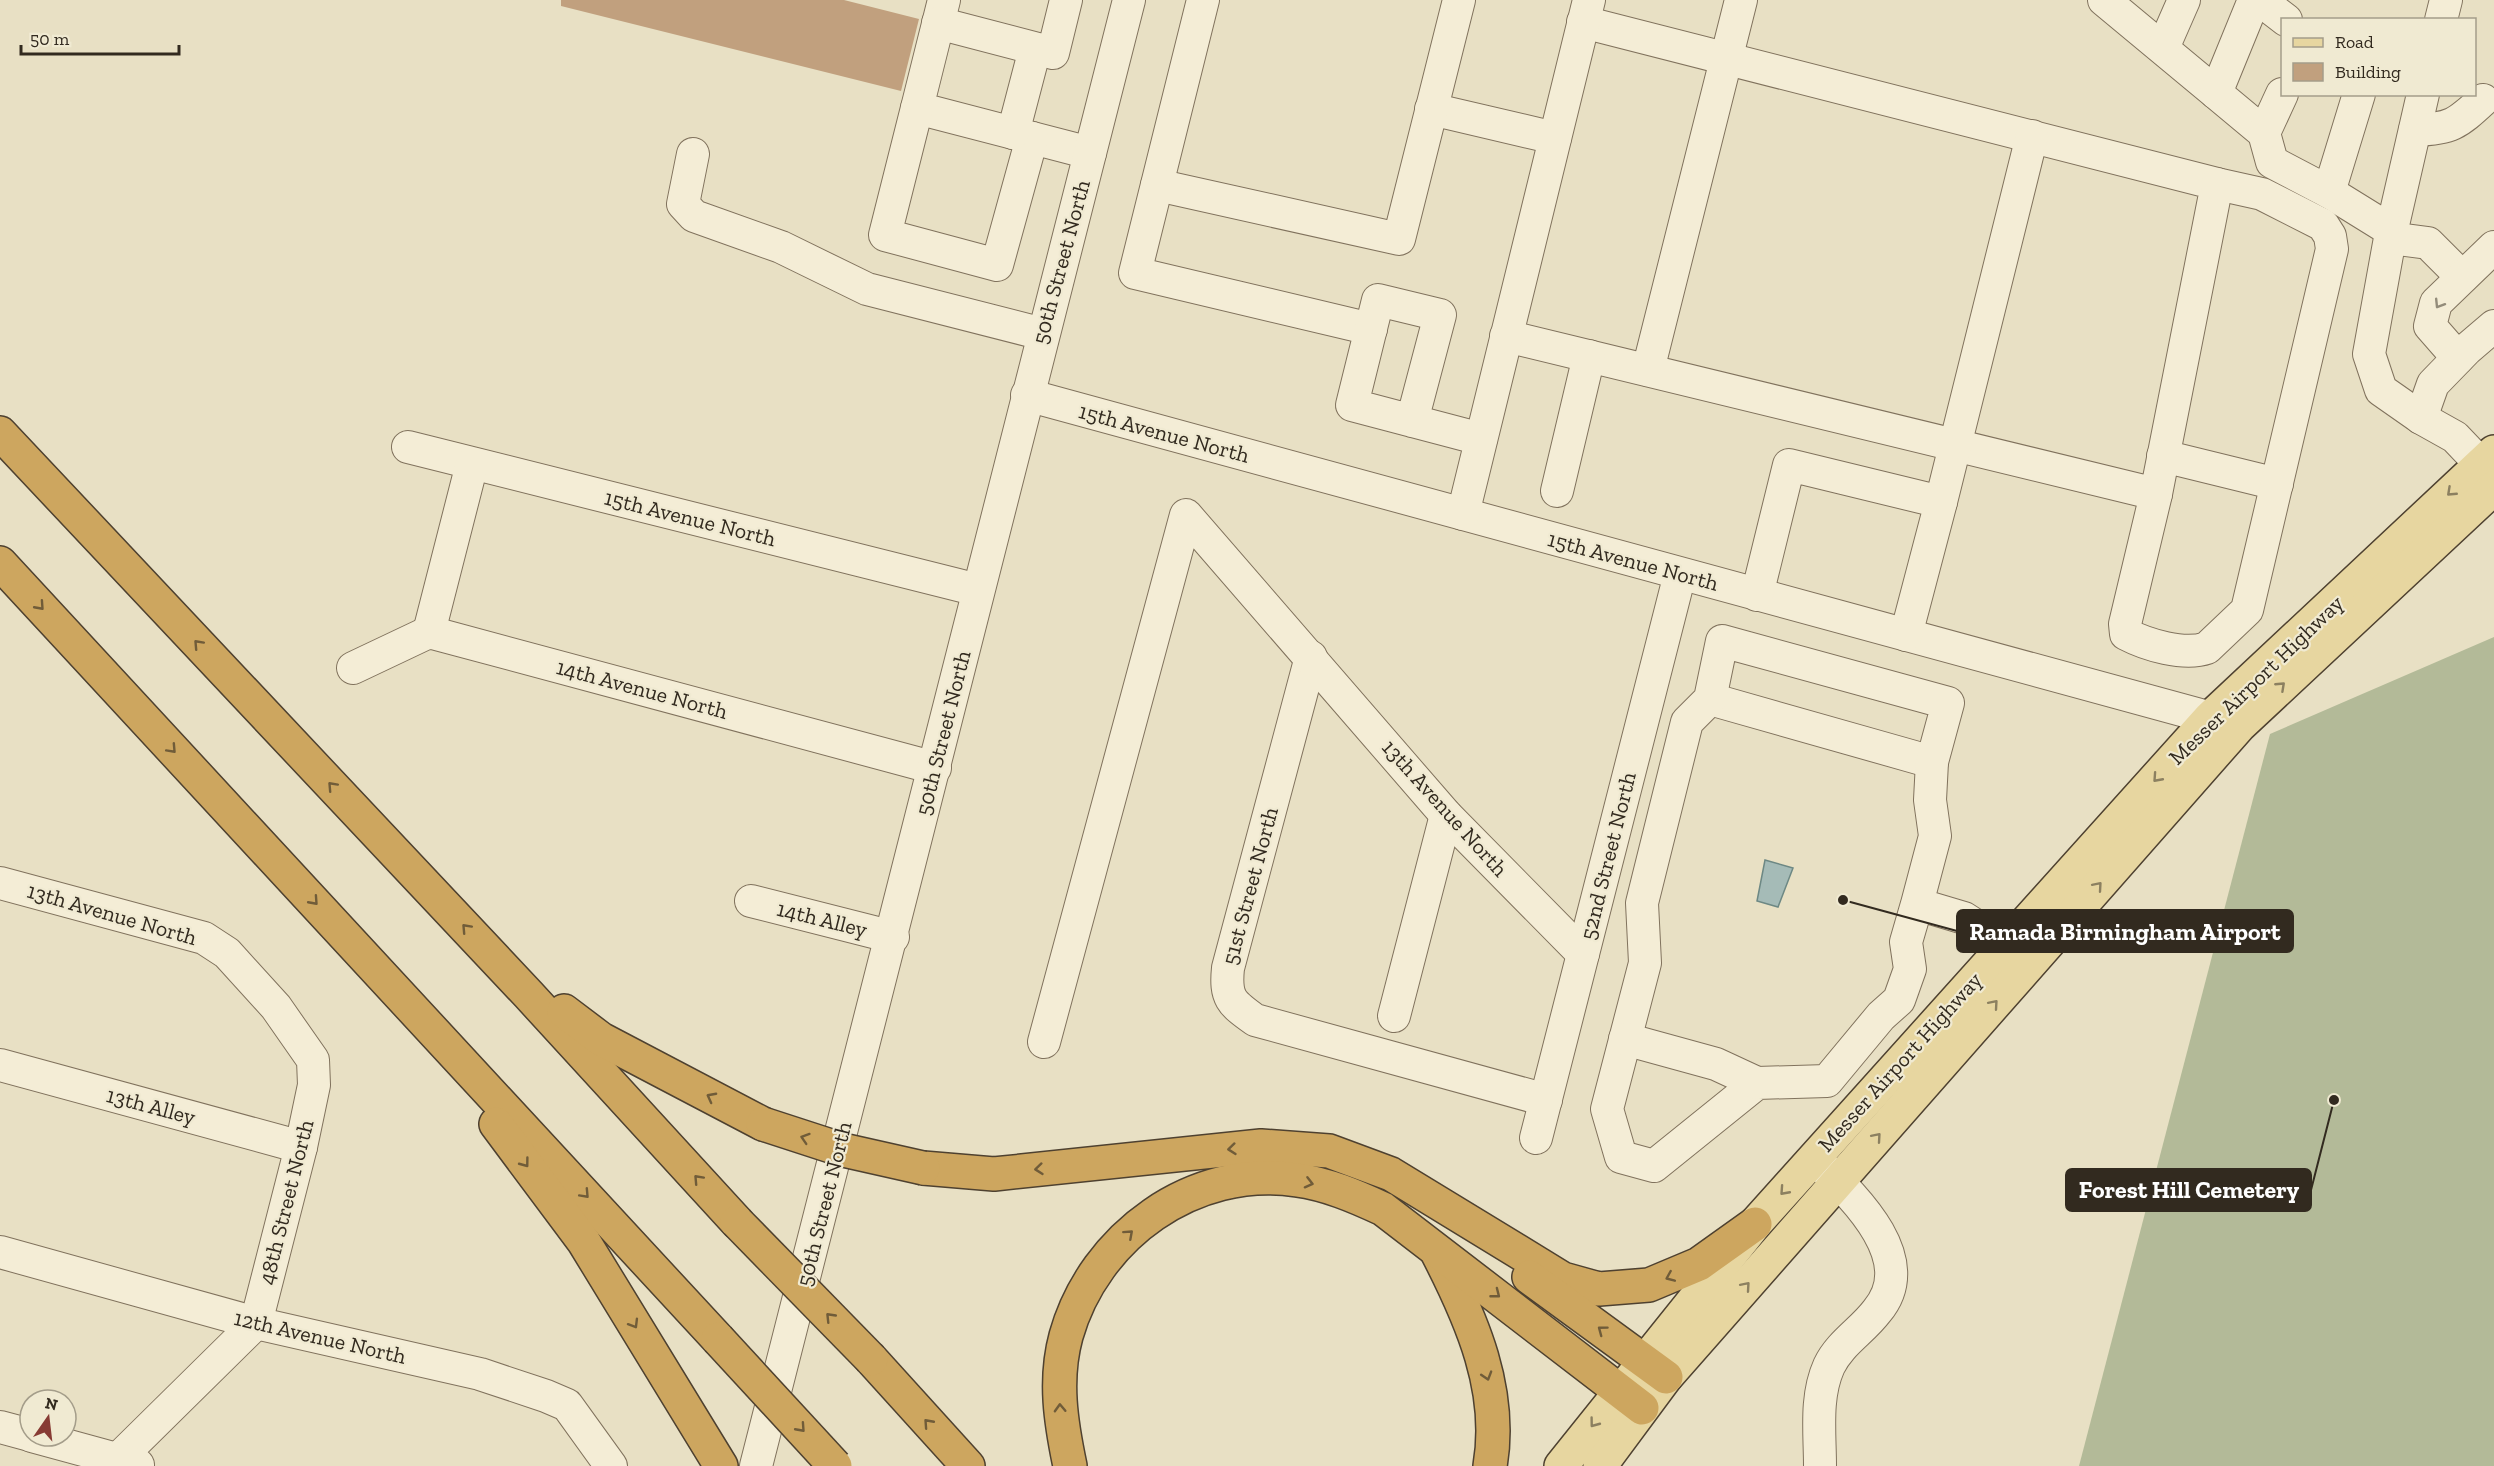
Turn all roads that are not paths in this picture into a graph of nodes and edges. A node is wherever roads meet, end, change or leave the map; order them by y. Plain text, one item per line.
1 (1066, 0) edge
2 (1129, 0) edge
3 (1203, 0) edge
4 (1459, 0) edge
5 (1741, 0) edge
6 (2104, 0) edge
7 (2184, 0) edge
8 (2254, 0) edge
9 (2260, 0) edge
10 (2446, 0) edge
11 (1586, 11) edge
12 (941, 12) edge
13 (2283, 18) edge
14 (2442, 18) edge
15 (2163, 48) junction
16 (1035, 49) junction
17 (1727, 59) junction
18 (2216, 93) junction
19 (2282, 96) edge
20 (2358, 96) edge
21 (2418, 96) edge
22 (2483, 100) dead end
23 (917, 108) junction
24 (1431, 109) junction
25 (2415, 130) junction
26 (2264, 134) junction
27 (1022, 135) junction
28 (2032, 136) junction
29 (1555, 138) junction
30 (1089, 153) junction
31 (693, 154) dead end
32 (2217, 184) junction
33 (1157, 185) junction
34 (2329, 192) junction
35 (2391, 235) junction
36 (2494, 247) edge
37 (2462, 277) junction
38 (2494, 326) edge
39 (1371, 329) junction
40 (1042, 334) junction
41 (1506, 336) junction
42 (1589, 356) junction
43 (2458, 358) junction
44 (1648, 370) junction
45 (1027, 395) junction
46 (2421, 418) junction
47 (1412, 421) junction
48 (0, 433) edge
49 (1481, 439) junction
50 (1955, 445) junction
51 (408, 447) dead end
52 (2163, 456) junction
53 (472, 464) junction
54 (2491, 470) edge
55 (2277, 484) junction
56 (1557, 491) dead end
57 (2156, 494) junction
58 (1941, 502) junction
59 (1462, 514) junction
60 (0, 563) edge
61 (1680, 574) junction
62 (978, 590) junction
63 (1756, 595) junction
64 (429, 632) junction
65 (1906, 635) junction
66 (1311, 657) junction
67 (353, 668) dead end
68 (1710, 699) junction
69 (2224, 722) junction
70 (1932, 762) junction
71 (935, 768) junction
72 (1446, 815) junction
73 (0, 883) edge
74 (751, 901) dead end
75 (1917, 904) junction
76 (893, 937) junction
77 (2018, 953) junction
78 (1583, 954) junction
79 (492, 956) junction
80 (389, 981) junction
81 (1394, 1016) dead end
82 (1625, 1039) junction
83 (1044, 1042) dead end
84 (314, 1060) joint
85 (0, 1065) edge
86 (1757, 1083) junction
87 (1546, 1100) junction
88 (1536, 1138) dead end
89 (302, 1147) junction
90 (1814, 1158) junction
91 (1391, 1174) junction
92 (1838, 1181) junction
93 (1755, 1224) junction
94 (1433, 1245) junction
95 (0, 1252) edge
96 (256, 1323) junction
97 (1654, 1369) junction
98 (1631, 1399) junction
99 (0, 1427) edge
100 (18, 1432) edge
101 (71, 1448) edge
102 (124, 1464) edge
103 (611, 1466) edge
104 (721, 1466) edge
105 (756, 1466) edge
106 (835, 1466) edge
107 (968, 1466) edge
108 (1070, 1466) edge
109 (1490, 1466) edge
110 (1561, 1466) edge
111 (1600, 1466) edge
112 (1820, 1466) edge

1 - 16 street
2 - 30 street, 50th Street North
3 - 33 street
4 - 24 street
5 - 17 street
6 - 15 street
7 - 15 street
8 - 18 street
9 - 13 street
10 - 14 street
11 - 17 street
11 - 29 street
12 - 16 street
12 - 23 street
15 - 18 street
16 - 27 street
17 - 28 street
17 - 44 street
18 - 26 street
19 - 26 street
20 - 34 street
21 - 25 street
22 - 25 street
23 - 27 street
23 - 27 street
24 - 29 street
24 - 33 street
25 - 35 street
26 - 34 street
27 - 30 street
28 - 32 street
28 - 50 street
29 - 41 street
30 - 40 street, 50th Street North
31 - 40 street
32 - 52 street
32 - 55 street
33 - 39 street
34 - 35 street
35 - 37 street
35 - 46 street
36 - 37 street
37 -> 43 street
38 - 43 street
39 - 47 street
39 - 47 street
40 - 45 street, 50th Street North
41 - 42 street
41 - 49 street
42 - 44 street
42 - 56 street
43 - 46 street
44 - 50 street
45 - 59 street, 15th Avenue North
45 - 62 street, 50th Street North
46 - 54 street
47 - 49 street
79 -> 48 highway
49 - 59 street
50 - 57 street
50 - 58 street
51 - 53 street
52 - 55 street
52 - 57 street
53 - 62 street, 15th Avenue North
53 - 64 street
54 - 69 main road, Messer Airport Highway
55 - 57 street
58 - 63 street
58 - 65 street
59 - 61 street, 15th Avenue North
60 -> 80 highway
61 - 63 street, 15th Avenue North
61 - 78 street, 52nd Street North
62 - 71 street, 50th Street North
63 - 65 street, 15th Avenue North
64 - 67 street
64 - 71 street, 14th Avenue North
65 - 69 street, 15th Avenue North
66 - 72 street, 13th Avenue North
66 - 83 street, 13th Avenue North
66 - 87 street, 51st Street North
68 - 70 street
68 - 70 street
68 - 82 street
69 - 77 main road, Messer Airport Highway
70 - 75 street
71 - 76 street, 50th Street North
72 - 78 street, 13th Avenue North
72 - 81 street
73 - 84 street, 13th Avenue North
74 - 76 street, 14th Alley
75 - 77 street
75 - 86 street
76 - 105 street, 50th Street North
77 - 90 main road, Messer Airport Highway
92 -> 77 main road, Messer Airport Highway
78 - 87 street, 52nd Street North
91 -> 79 highway, bridge
107 -> 79 highway, bridge
80 -> 104 highway
80 -> 106 highway, bridge
82 - 86 street
82 - 86 street
84 - 89 street, 48th Street North
85 - 89 street, 13th Alley
87 - 88 street, 52nd Street North
89 - 96 street, 48th Street North
90 - 92 street
90 -> 93 main road, Messer Airport Highway
93 -> 91 highway
97 -> 91 highway
97 -> 92 main road, Messer Airport Highway
92 - 112 street
93 - 97 main road, Messer Airport Highway
94 -> 98 highway
108 -> 94 highway
94 -> 109 highway
95 - 96 street, 12th Avenue North
96 - 102 street
96 - 103 street, 12th Avenue North
97 - 98 main road, Messer Airport Highway
98 -> 110 main road, Messer Airport Highway
98 - 111 main road, Messer Airport Highway
99 - 100 street
101 - 102 street

